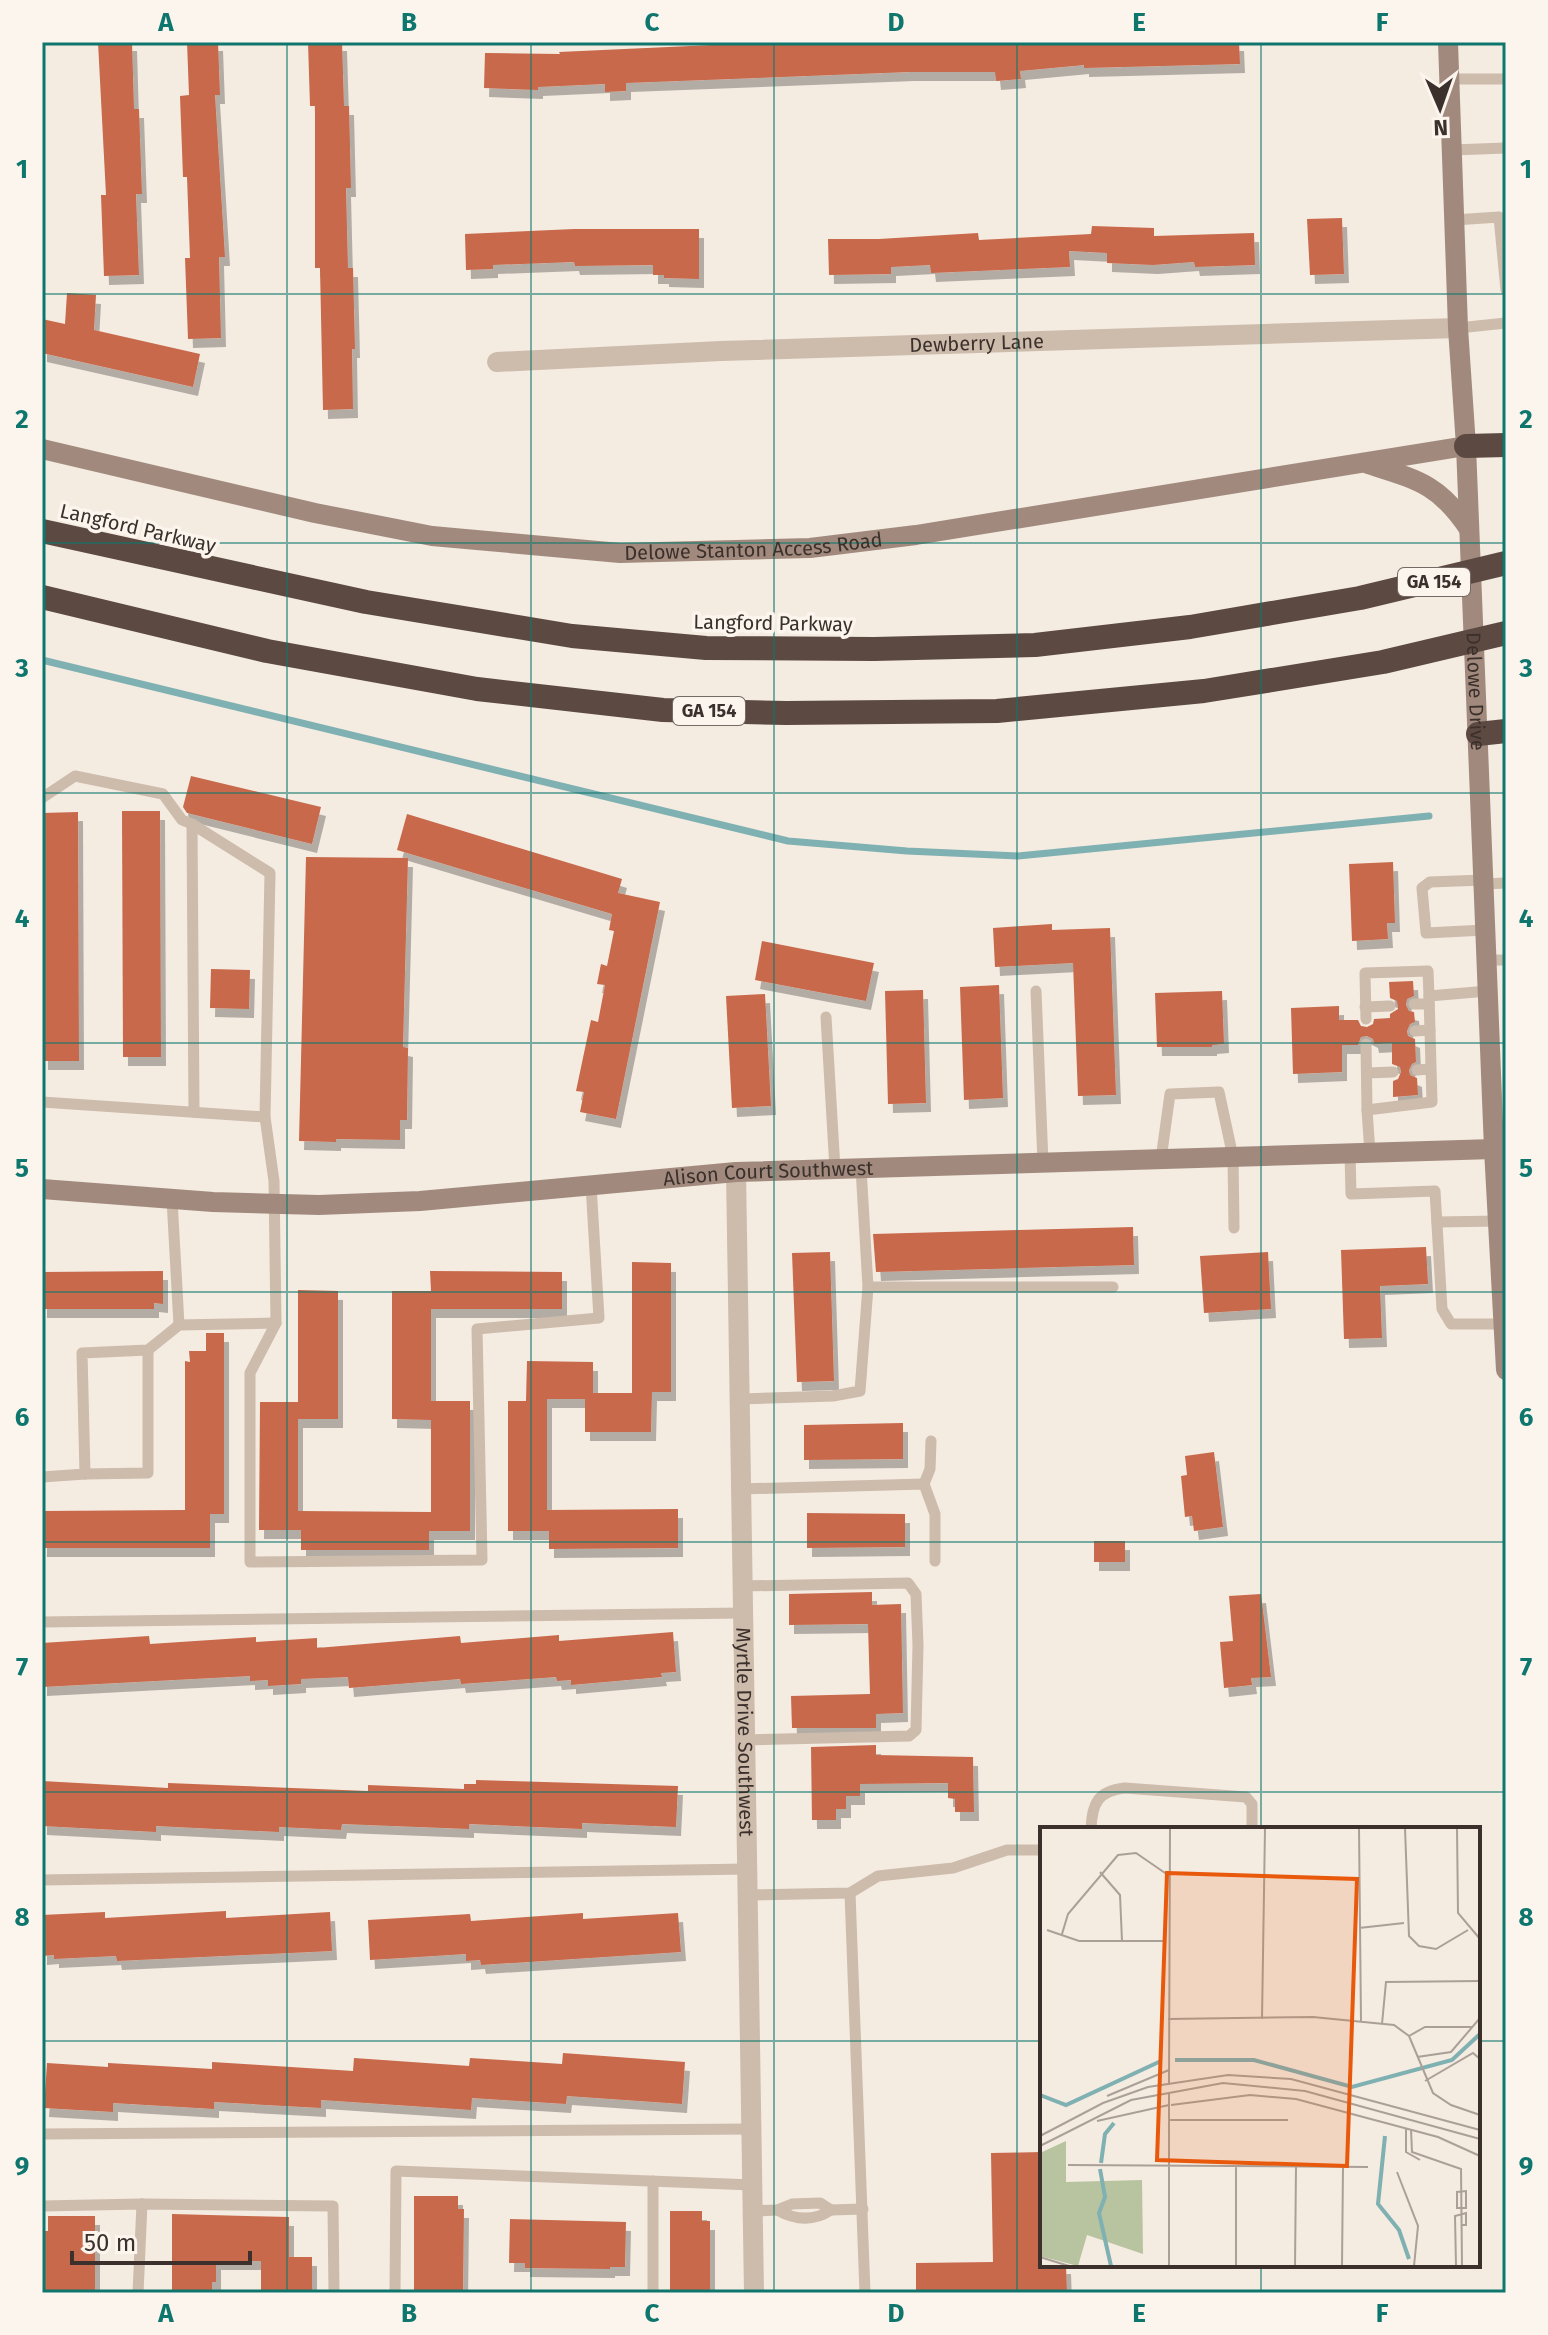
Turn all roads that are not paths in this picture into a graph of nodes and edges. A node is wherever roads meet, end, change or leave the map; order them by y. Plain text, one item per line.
1 (1448, 42) edge
2 (1449, 79) junction
3 (1506, 79) edge
4 (1506, 148) edge
5 (1452, 150) junction
6 (1503, 216) edge
7 (1454, 220) junction
8 (1506, 290) edge
9 (1506, 323) edge
10 (1458, 328) junction
11 (497, 362) dead end
12 (1506, 445) edge
13 (1466, 446) junction
14 (42, 449) edge
15 (1365, 463) junction
16 (1469, 530) junction
17 (42, 531) edge
18 (1506, 563) edge
19 (42, 597) edge
20 (1506, 633) edge
21 (1506, 731) edge
22 (1478, 734) junction
23 (42, 798) edge
24 (192, 824) junction
25 (1484, 882) junction
26 (1506, 883) edge
27 (1485, 930) junction
28 (1496, 960) edge
29 (1036, 991) dead end
30 (1488, 991) junction
31 (1429, 1000) junction
32 (1414, 1004) dead end
33 (1390, 1006) dead end
34 (826, 1017) dead end
35 (1430, 1030) junction
36 (1415, 1031) dead end
37 (1366, 1044) dead end
38 (1430, 1069) junction
39 (1417, 1070) dead end
40 (1393, 1072) dead end
41 (1367, 1073) junction
42 (42, 1102) edge
43 (1367, 1110) junction
44 (194, 1112) junction
45 (265, 1117) junction
46 (1500, 1149) edge
47 (1360, 1153) junction
48 (1233, 1157) junction
49 (1161, 1159) junction
50 (1043, 1163) junction
51 (861, 1168) junction
52 (835, 1169) junction
53 (736, 1172) junction
54 (591, 1185) junction
55 (42, 1189) edge
56 (172, 1199) junction
57 (274, 1204) junction
58 (1498, 1221) junction
59 (1437, 1222) junction
60 (1234, 1228) dead end
61 (868, 1287) junction
62 (1113, 1287) dead end
63 (276, 1323) junction
64 (1504, 1324) junction
65 (179, 1325) junction
66 (148, 1350) junction
67 (1506, 1370) edge
68 (740, 1399) junction
69 (931, 1441) dead end
70 (85, 1474) junction
71 (42, 1477) edge
72 (924, 1484) junction
73 (741, 1489) junction
74 (935, 1561) dead end
75 (742, 1586) junction
76 (743, 1613) junction
77 (42, 1622) edge
78 (745, 1740) junction
79 (1091, 1827) edge
80 (1252, 1827) edge
81 (1040, 1850) edge
82 (747, 1869) junction
83 (42, 1880) edge
84 (850, 1893) junction
85 (748, 1895) junction
86 (752, 2129) junction
87 (42, 2134) edge
88 (653, 2181) junction
89 (753, 2185) junction
90 (142, 2204) junction
91 (42, 2206) edge
92 (863, 2209) junction
93 (753, 2211) junction
94 (138, 2293) edge
95 (334, 2293) edge
96 (395, 2293) edge
97 (653, 2293) edge
98 (754, 2293) edge
99 (865, 2293) edge

1 - 2 street, Delowe Drive
2 - 3 lane
2 - 5 street, Delowe Drive
4 - 5 lane
5 - 7 street, Delowe Drive
6 - 7 lane
6 - 8 lane
7 - 10 street, Delowe Drive
9 - 10 lane
10 - 11 street, Dewberry Lane
10 - 13 street, Delowe Drive
12 - 13 highway
13 - 15 street, Delowe Stanton Access Road
13 - 16 street, Delowe Drive
14 - 15 street, Delowe Stanton Access Road
15 - 16 street
16 - 22 street, Delowe Drive
17 - 18 highway, Langford Parkway / GA 154
19 - 20 highway, GA 154
21 - 22 highway
22 - 25 street, Delowe Drive
23 - 24 lane
24 - 44 lane
24 - 45 lane
25 - 26 lane
25 - 27 street, Delowe Drive
25 - 27 lane
27 - 28 street, Delowe Drive
28 - 30 street, Delowe Drive
29 - 50 lane
30 - 31 lane
30 - 46 street, Delowe Drive
31 - 32 lane
31 - 33 lane
31 - 35 lane
34 - 52 lane
35 - 36 lane
35 - 38 lane
37 - 41 lane
38 - 39 lane
38 - 43 lane
40 - 41 lane
41 - 43 lane
42 - 44 lane
43 - 47 lane
44 - 45 lane
45 - 57 lane
46 - 47 street, Alison Court Southwest
46 - 58 street, Delowe Drive
47 - 48 street, Alison Court Southwest
47 - 59 lane
48 - 49 street, Alison Court Southwest
48 - 49 lane
48 - 60 lane
49 - 50 street, Alison Court Southwest
50 - 51 street, Alison Court Southwest
51 - 52 street, Alison Court Southwest
51 - 61 lane
52 - 53 street, Alison Court Southwest
53 - 54 street, Alison Court Southwest
53 - 68 street, Myrtle Drive Southwest
54 - 57 street, Alison Court Southwest
54 - 63 lane
55 - 56 street, Alison Court Southwest
56 - 57 street, Alison Court Southwest
56 - 65 lane
57 - 63 lane
58 - 59 lane
58 - 64 street, Delowe Drive
59 - 64 lane
61 - 62 lane
61 - 68 lane
63 - 65 lane
64 - 67 street, Delowe Drive
65 - 66 lane
66 - 70 lane
66 - 70 lane
68 - 73 street, Myrtle Drive Southwest
69 - 72 lane
70 - 71 lane
72 - 73 lane
72 - 74 lane
73 - 75 street, Myrtle Drive Southwest
75 - 76 street, Myrtle Drive Southwest
75 - 78 lane
76 - 77 lane
76 - 78 street, Myrtle Drive Southwest
78 - 82 street, Myrtle Drive Southwest
79 - 80 lane
81 - 84 lane
82 - 83 lane
82 - 85 street, Myrtle Drive Southwest
84 - 85 lane
84 - 92 lane
85 - 86 street, Myrtle Drive Southwest
86 - 87 lane
86 - 89 street, Myrtle Drive Southwest
88 - 89 lane
88 - 96 lane
88 - 97 lane
89 - 93 street, Myrtle Drive Southwest
90 - 91 lane
90 - 94 lane
90 - 95 lane
92 - 93 lane
92 - 99 lane
93 - 98 street, Myrtle Drive Southwest

